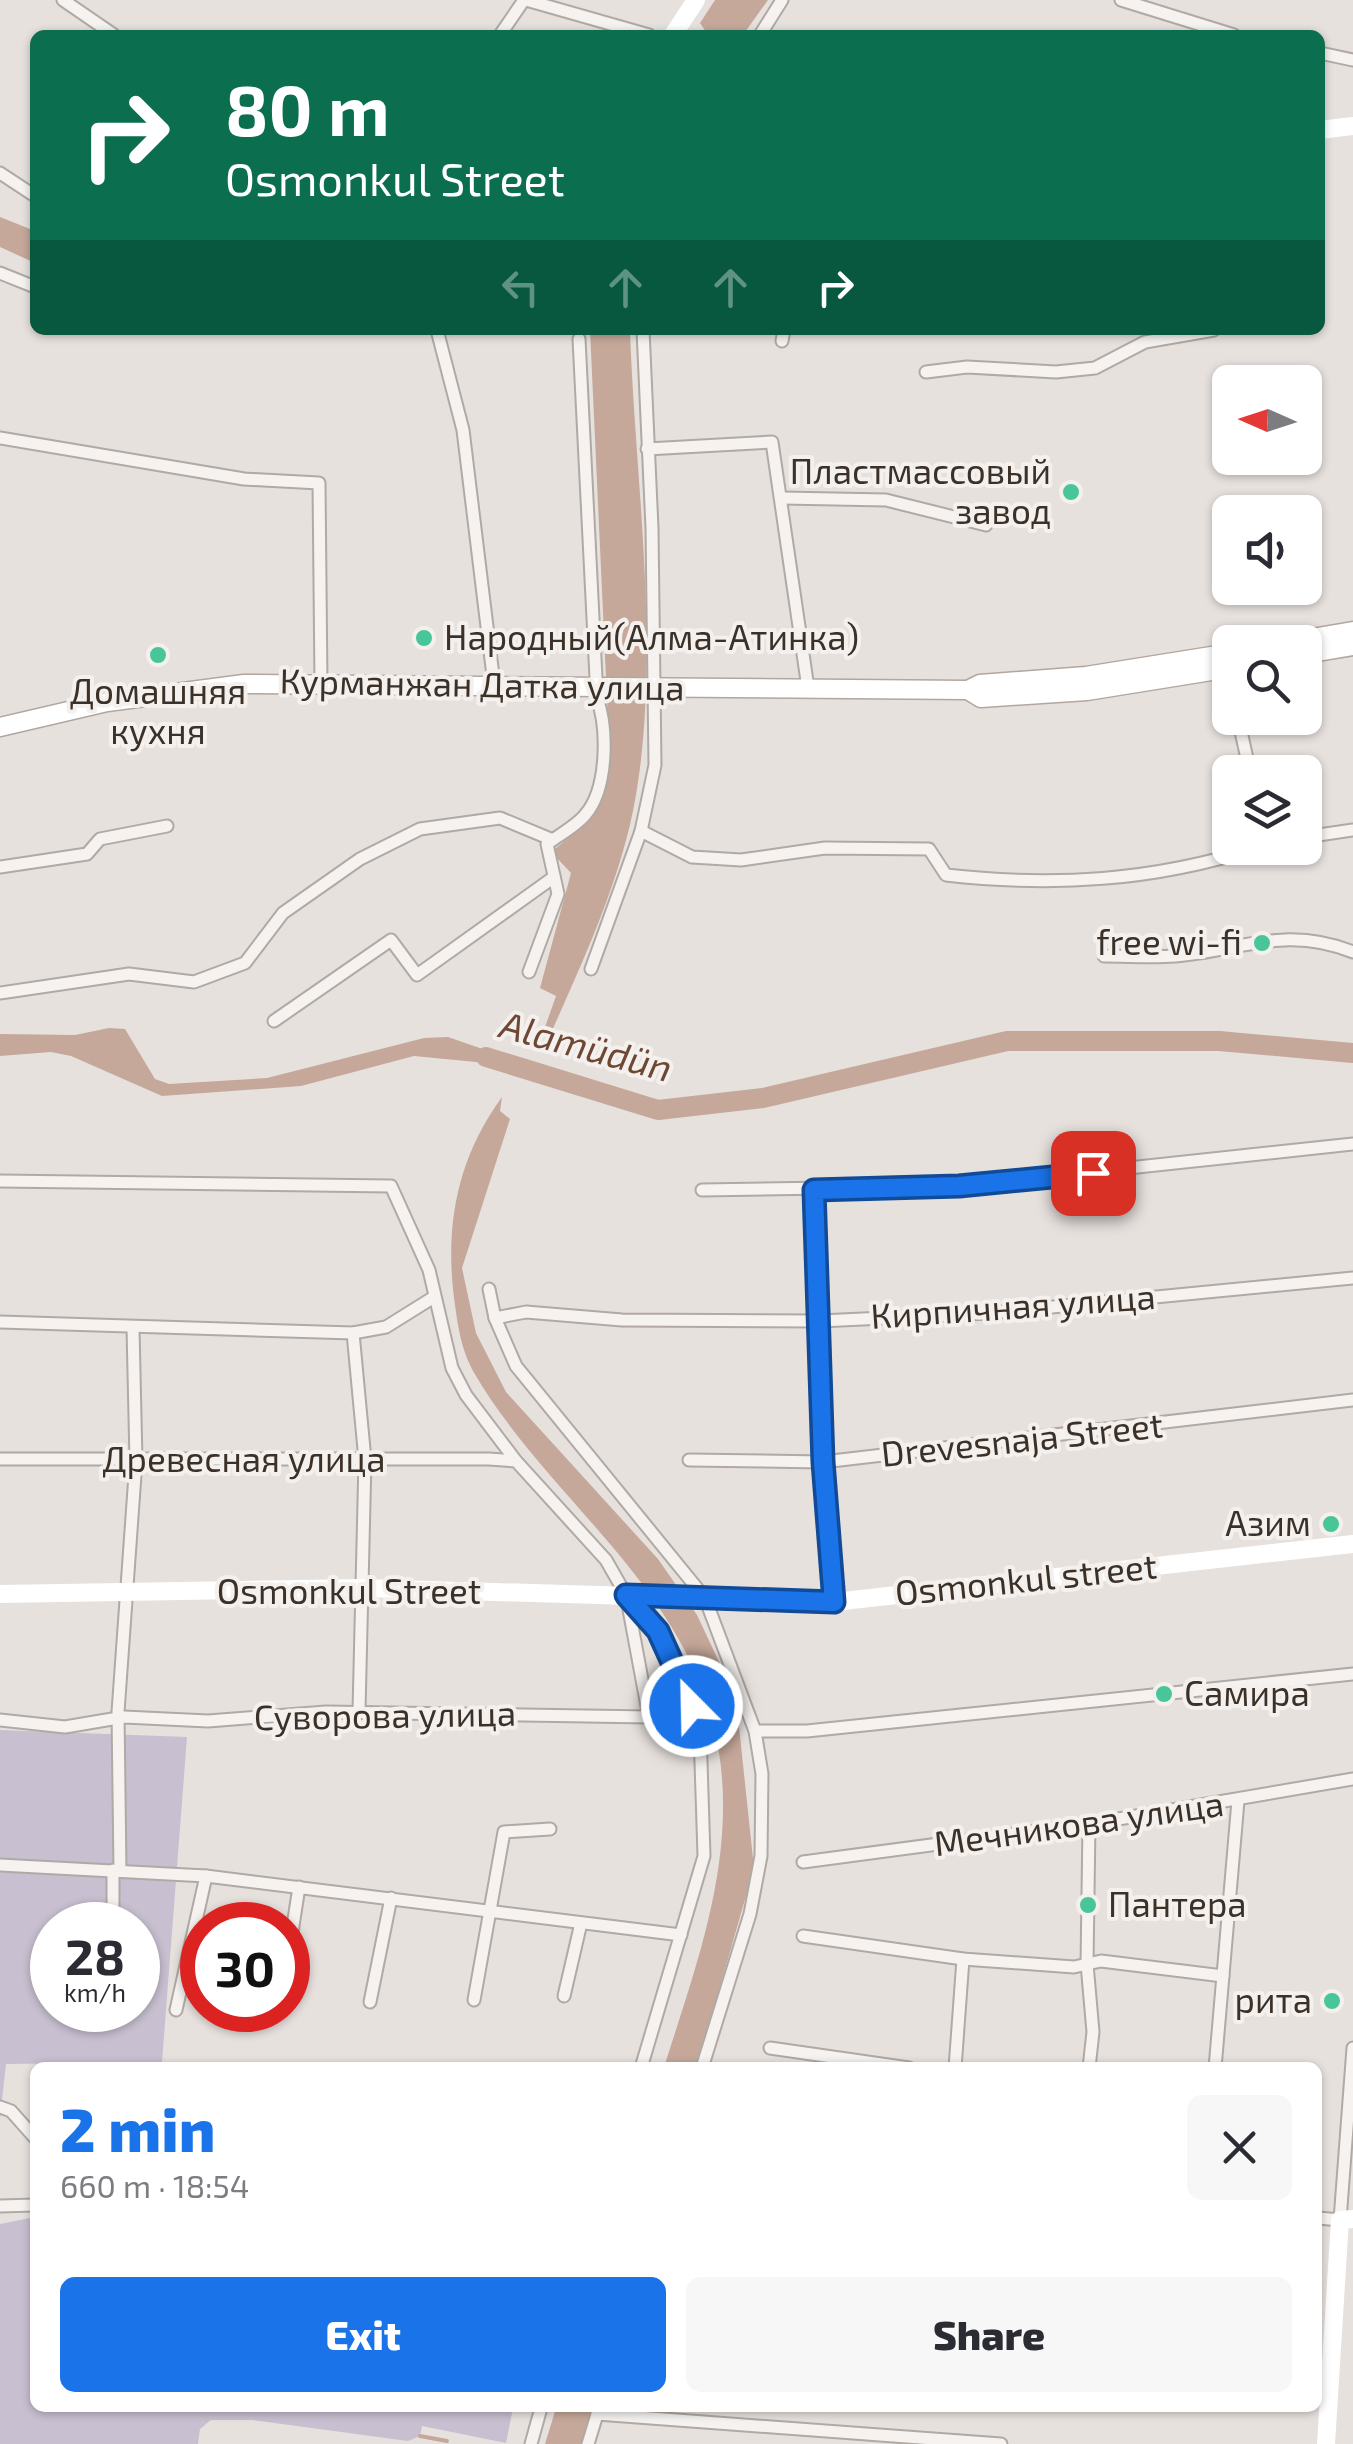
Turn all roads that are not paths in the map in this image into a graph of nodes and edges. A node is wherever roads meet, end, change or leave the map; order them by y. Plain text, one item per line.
1 (63, 0) edge
2 (525, 0) edge
3 (696, 0) edge
4 (782, 0) edge
5 (1121, 0) edge
6 (107, 30) edge
7 (508, 30) edge
8 (632, 30) edge
9 (676, 30) edge
10 (763, 30) edge
11 (1218, 30) edge
12 (1325, 54) edge
13 (1353, 60) edge
14 (1353, 126) edge
15 (1325, 129) edge
16 (0, 173) edge
17 (30, 193) edge
18 (0, 274) edge
19 (30, 285) edge
20 (439, 335) edge
21 (643, 335) edge
22 (1185, 335) edge
23 (579, 339) dead end
24 (926, 372) dead end
25 (0, 438) edge
26 (647, 449) junction
27 (782, 498) junction
28 (986, 525) dead end
29 (1353, 631) edge
30 (1322, 636) edge
31 (1353, 646) edge
32 (1322, 651) edge
33 (1212, 665) edge
34 (321, 683) junction
35 (494, 684) junction
36 (599, 686) junction
37 (654, 687) junction
38 (808, 688) junction
39 (0, 727) edge
40 (168, 826) dead end
41 (1353, 830) edge
42 (641, 831) junction
43 (1322, 835) edge
44 (553, 840) junction
45 (1212, 862) edge
46 (0, 867) edge
47 (554, 876) junction
48 (1353, 952) edge
49 (1104, 956) dead end
50 (591, 970) dead end
51 (529, 972) dead end
52 (0, 993) edge
53 (274, 1021) dead end
54 (1353, 1144) edge
55 (0, 1181) edge
56 (702, 1190) dead end
57 (814, 1190) junction
58 (1353, 1278) edge
59 (489, 1289) dead end
60 (434, 1297) junction
61 (494, 1318) junction
62 (820, 1320) junction
63 (0, 1322) edge
64 (133, 1328) junction
65 (353, 1334) junction
66 (1353, 1400) edge
67 (0, 1459) edge
68 (365, 1460) junction
69 (689, 1460) dead end
70 (136, 1461) junction
71 (516, 1461) junction
72 (823, 1462) junction
73 (1353, 1544) edge
74 (362, 1588) junction
75 (0, 1594) edge
76 (129, 1594) junction
77 (631, 1595) junction
78 (702, 1598) junction
79 (834, 1602) junction
80 (1353, 1674) edge
81 (359, 1712) junction
82 (118, 1718) junction
83 (0, 1720) edge
84 (755, 1731) junction
85 (1353, 1779) edge
86 (1238, 1801) junction
87 (1089, 1824) junction
88 (550, 1830) dead end
89 (803, 1862) dead end
90 (0, 1865) edge
91 (117, 1871) junction
92 (206, 1876) junction
93 (299, 1887) junction
94 (391, 1898) junction
95 (115, 1902) edge
96 (297, 1902) edge
97 (488, 1910) junction
98 (581, 1923) junction
99 (681, 1935) junction
100 (803, 1936) dead end
101 (962, 1959) junction
102 (1088, 1964) junction
103 (1222, 1976) junction
104 (564, 1996) dead end
105 (474, 2000) dead end
106 (370, 2002) dead end
107 (176, 2010) dead end
108 (770, 2048) dead end
109 (1353, 2048) edge
110 (643, 2062) edge
111 (704, 2062) edge
112 (867, 2062) edge
113 (955, 2062) edge
114 (1090, 2062) edge
115 (1215, 2062) edge
116 (5, 2109) edge
117 (30, 2133) edge
118 (30, 2205) edge
119 (0, 2206) edge
120 (1346, 2219) edge
121 (1325, 2352) edge
122 (540, 2412) edge
123 (598, 2412) edge
124 (610, 2412) edge
125 (530, 2444) edge
126 (588, 2444) edge
127 (1001, 2444) edge
128 (1326, 2444) edge

1 - 6 street
2 - 7 street
2 - 8 street
3 - 9 street
4 - 10 street
5 - 11 street
12 - 13 street
14 - 15 street
16 - 17 street
18 - 19 street
20 - 35 street
21 - 26 street
22 - 24 street
23 - 36 street
25 - 34 street
26 - 27 street
26 - 37 street
27 - 28 street
27 - 38 street
29 - 30 street
31 - 32 street
33 - 38 street, Курманжан Датка улица
34 - 35 street, Курманжан Датка улица
34 - 39 street, Курманжан Датка улица
35 - 36 street, Курманжан Датка улица
36 - 37 street, Курманжан Датка улица
36 - 44 street
37 - 38 street, Курманжан Датка улица
37 - 42 street
40 - 46 street
41 - 43 street
42 - 45 street
42 - 50 street
44 - 47 street
44 - 52 street
47 - 51 street
47 - 53 street
48 - 49 street
54 - 57 street
55 - 60 street
56 - 57 street
57 - 62 street
58 - 62 street, Кирпичная улица
59 - 61 street
60 - 65 street
60 - 71 street
61 - 62 street, Кирпичная улица
61 - 78 street
62 - 72 street
63 - 64 street
64 - 65 street
64 - 70 street
65 - 68 street
66 - 72 street, Drevesnaja Street
67 - 70 street, Древесная улица
68 - 70 street, Древесная улица
68 - 71 street, Древесная улица
68 - 74 street
69 - 72 street, Drevesnaja Street
70 - 76 street
71 - 77 street
72 - 79 street
73 - 79 street, Osmonkul street
74 - 76 street, Osmonkul Street
74 - 77 street, Osmonkul Street
74 - 81 street
75 - 76 street, Osmonkul Street
76 - 82 street
77 - 78 street, Osmonkul Street
77 - 81 street, Суворова улица
77 - 99 street
78 - 79 street, Osmonkul street
78 - 84 street
80 - 84 street
81 - 82 street, Суворова улица
82 - 83 street, Суворова улица
82 - 91 street
84 - 111 street
85 - 86 street, Мечникова улица
86 - 87 street, Мечникова улица
86 - 103 street
87 - 89 street, Мечникова улица
87 - 102 street
88 - 97 street
90 - 91 street
91 - 92 street
91 - 95 street
92 - 93 street
92 - 107 street
93 - 94 street
93 - 96 street
94 - 97 street
94 - 106 street
97 - 98 street
97 - 105 street
98 - 99 street
98 - 104 street
99 - 110 street
100 - 101 street
101 - 102 street
101 - 113 street
102 - 103 street
102 - 114 street
103 - 115 street
108 - 112 street
109 - 120 street
116 - 117 street
118 - 119 street
120 - 121 street
121 - 128 street
122 - 125 street
123 - 126 street
124 - 127 street

